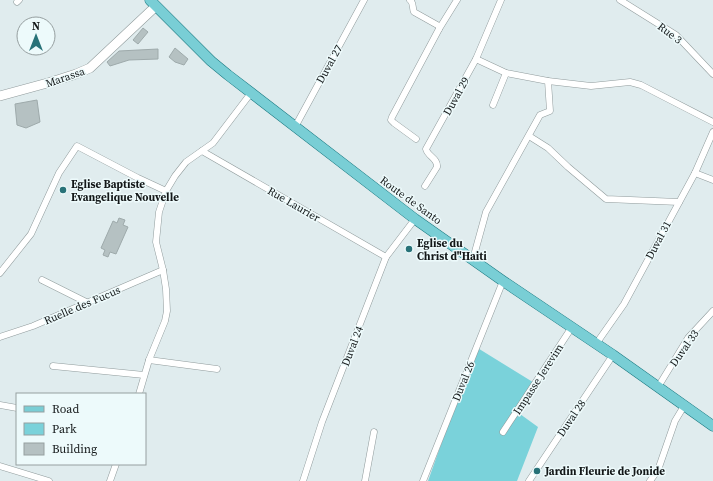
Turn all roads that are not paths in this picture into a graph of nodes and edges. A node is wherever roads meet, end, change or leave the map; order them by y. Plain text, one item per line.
1 (364, 0) edge
2 (410, 0) edge
3 (457, 0) edge
4 (502, 0) edge
5 (620, 0) edge
6 (153, 3) edge
7 (439, 29) junction
8 (476, 59) junction
9 (506, 73) junction
10 (713, 74) edge
11 (548, 81) junction
12 (251, 94) junction
13 (0, 96) edge
14 (493, 105) dead end
15 (713, 122) edge
16 (295, 127) junction
17 (713, 132) edge
18 (529, 136) junction
19 (416, 139) dead end
20 (202, 151) junction
21 (695, 173) junction
22 (713, 180) edge
23 (425, 186) dead end
24 (166, 191) junction
25 (679, 202) junction
26 (415, 219) junction
27 (386, 257) junction
28 (473, 259) junction
29 (163, 270) junction
30 (0, 273) edge
31 (42, 280) dead end
32 (503, 281) junction
33 (86, 302) junction
34 (713, 311) edge
35 (572, 327) junction
36 (0, 338) edge
37 (596, 344) junction
38 (613, 355) junction
39 (149, 360) junction
40 (53, 366) dead end
41 (217, 369) dead end
42 (144, 375) junction
43 (658, 387) junction
44 (139, 393) edge
45 (0, 404) edge
46 (684, 406) junction
47 (16, 408) edge
48 (713, 426) edge
49 (374, 432) dead end
50 (503, 432) dead end
51 (116, 465) edge
52 (0, 466) edge
53 (49, 481) edge
54 (110, 481) edge
55 (303, 481) edge
56 (365, 481) edge
57 (423, 481) edge
58 (529, 481) edge
59 (650, 481) edge

1 - 16 street, Duval 27
2 - 7 street
3 - 7 street
4 - 8 street, Duval 29
5 - 10 street, Rue 3
6 - 12 main road, Route de Santo
6 - 13 main road, Marassa
7 - 19 street
8 - 9 street
8 - 23 street, Duval 29
9 - 11 street
9 - 14 street
11 - 15 street
11 - 18 street
12 - 16 main road, Route de Santo
12 - 20 street
16 - 26 main road, Route de Santo
17 - 21 street, Duval 31
18 - 25 street
18 - 28 street
20 - 24 street
20 - 27 street, Rue Laurier
21 - 22 street
21 - 25 street, Duval 31
24 - 29 street
24 - 30 street
25 - 37 street, Duval 31
26 - 27 street, Duval 24
26 - 28 main road, Route de Santo
27 - 55 street, Duval 24
28 - 32 main road, Route de Santo
29 - 33 street, Ruelle des Fucus
29 - 39 street
31 - 33 street
32 - 35 main road, Route de Santo
32 - 57 street, Duval 26
33 - 36 street, Ruelle des Fucus
34 - 43 street, Duval 33
35 - 37 main road, Route de Santo
35 - 50 street, Impasse Jerevim
37 - 38 main road, Route de Santo
38 - 43 main road, Route de Santo
38 - 58 street, Duval 28
39 - 41 street
39 - 42 street
40 - 42 street
42 - 44 street
43 - 46 main road, Route de Santo
45 - 47 street
46 - 48 main road, Route de Santo
46 - 59 street
49 - 56 street
51 - 54 street
52 - 53 street

